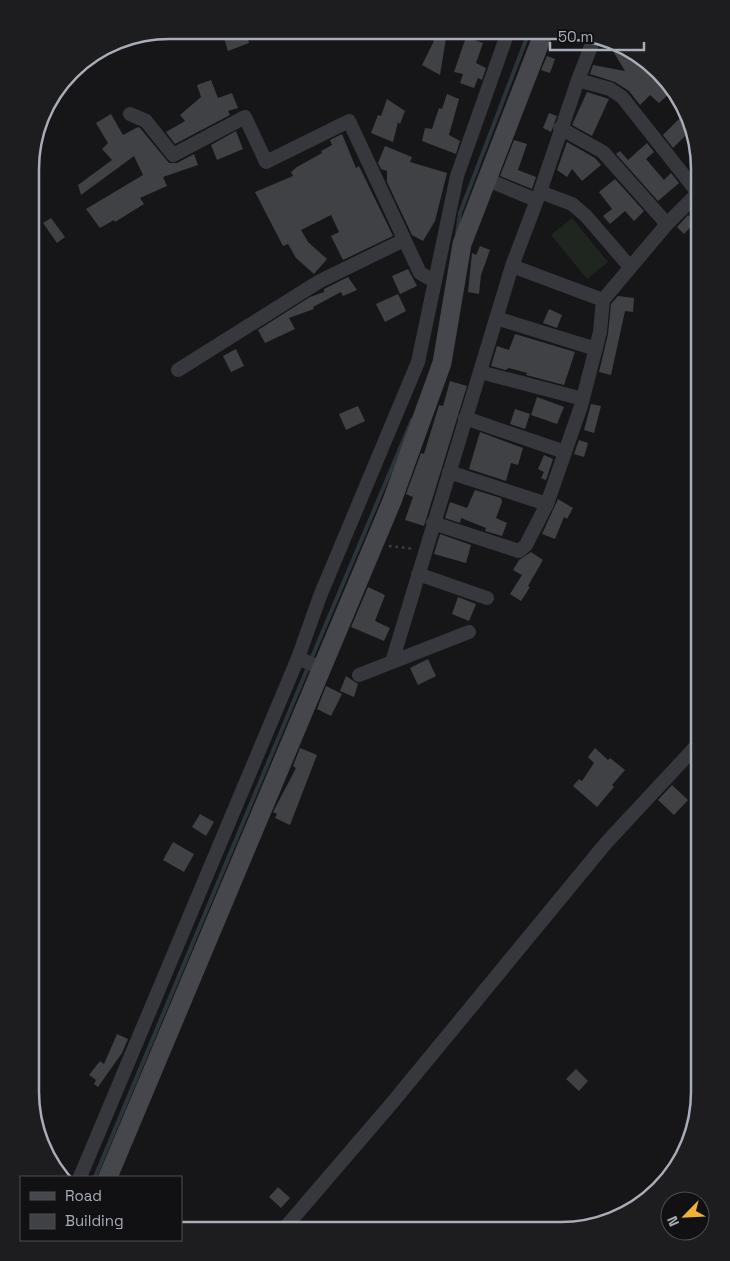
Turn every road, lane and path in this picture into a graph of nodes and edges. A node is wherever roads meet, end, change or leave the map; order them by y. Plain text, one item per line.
1 (506, 39) edge
2 (541, 39) edge
3 (592, 43) edge
4 (578, 80) junction
5 (130, 114) dead end
6 (560, 128) junction
7 (488, 180) junction
8 (691, 182) edge
9 (538, 196) junction
10 (691, 200) edge
11 (667, 224) junction
12 (404, 240) junction
13 (512, 266) junction
14 (630, 267) junction
15 (434, 281) junction
16 (603, 300) junction
17 (496, 318) junction
18 (596, 349) junction
19 (178, 370) dead end
20 (480, 372) junction
21 (582, 399) junction
22 (465, 418) junction
23 (565, 452) junction
24 (449, 472) junction
25 (547, 504) junction
26 (433, 523) junction
27 (374, 545) junction
28 (425, 550) junction
29 (418, 574) junction
30 (487, 598) dead end
31 (469, 632) dead end
32 (298, 658) junction
33 (392, 662) junction
34 (323, 669) junction
35 (359, 675) dead end
36 (691, 752) edge
37 (80, 1176) edge
38 (108, 1176) edge
39 (290, 1222) edge

1 - 15 street
2 - 7 street
3 - 4 street
4 - 6 street
4 - 8 street
5 - 12 street
6 - 9 street
6 - 11 street
7 - 9 street
7 - 27 street
9 - 13 street
9 - 14 street
10 - 11 street
11 - 14 street
12 - 15 street
12 - 19 street
13 - 16 street
13 - 17 street
14 - 16 street
15 - 32 street
16 - 18 street
17 - 18 street
17 - 20 street
18 - 21 street
20 - 21 street
20 - 22 street
21 - 23 street
22 - 23 street
22 - 24 street
23 - 25 street
24 - 25 street
24 - 26 street
25 - 26 street
26 - 28 street
27 - 28 path
27 - 34 street
28 - 29 street
29 - 30 street
29 - 33 street
31 - 33 street
32 - 34 street
32 - 37 street
33 - 35 street
34 - 38 street
36 - 39 street

